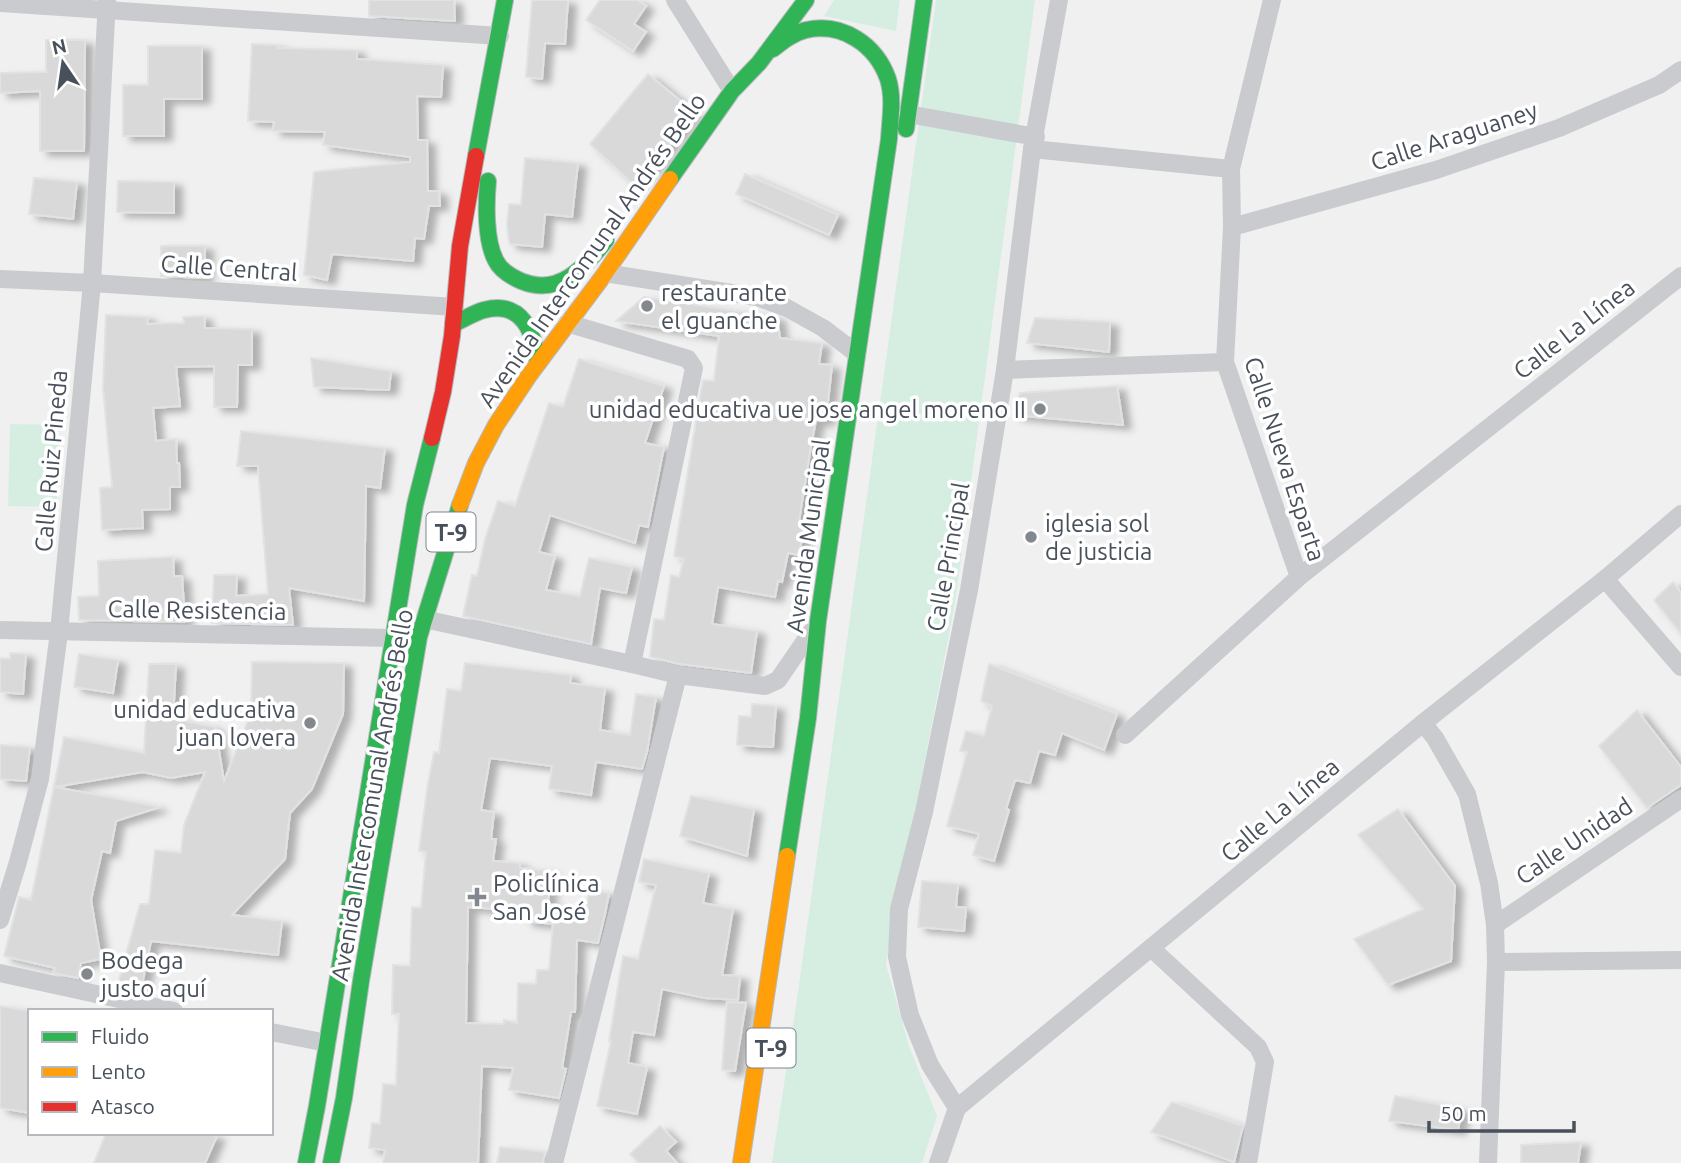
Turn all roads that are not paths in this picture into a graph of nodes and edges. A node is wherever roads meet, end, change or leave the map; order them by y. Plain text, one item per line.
1 (505, 0) edge
2 (674, 0) edge
3 (806, 0) edge
4 (924, 0) edge
5 (1059, 0) edge
6 (1272, 0) edge
7 (0, 3) edge
8 (106, 5) edge
9 (500, 36) junction
10 (759, 63) junction
11 (1681, 69) edge
12 (732, 91) junction
13 (908, 114) junction
14 (1034, 143) junction
15 (1231, 169) junction
16 (666, 184) junction
17 (641, 198) dead end
18 (1232, 227) junction
19 (613, 230) dead end
20 (605, 273) junction
21 (1681, 276) edge
22 (0, 279) edge
23 (92, 283) junction
24 (454, 316) junction
25 (567, 323) junction
26 (876, 334) dead end
27 (857, 354) junction
28 (1225, 362) junction
29 (538, 363) junction
30 (1005, 370) junction
31 (1681, 514) edge
32 (1299, 577) junction
33 (1605, 579) junction
34 (424, 619) junction
35 (818, 621) junction
36 (0, 630) edge
37 (60, 632) junction
38 (394, 638) junction
39 (831, 650) dead end
40 (632, 664) junction
41 (1681, 667) edge
42 (678, 675) junction
43 (1423, 723) junction
44 (1125, 735) dead end
45 (1681, 799) edge
46 (0, 920) edge
47 (1495, 925) junction
48 (782, 932) junction
49 (1152, 948) junction
50 (1681, 960) edge
51 (1496, 962) junction
52 (0, 973) edge
53 (165, 1009) edge
54 (273, 1032) edge
55 (327, 1044) junction
56 (957, 1108) junction
57 (306, 1163) edge
58 (331, 1163) edge
59 (554, 1163) edge
60 (741, 1163) edge
61 (753, 1163) edge
62 (938, 1163) edge
63 (1248, 1163) edge
64 (1488, 1163) edge

1 - 9 highway, Avenida Intercomunal Andrés Bello / T-9
2 - 12 street
3 - 10 highway, Avenida Intercomunal Andrés Bello / T-9
4 - 13 highway
5 - 14 street, Calle Principal
6 - 15 street, Calle Nueva Esparta
7 - 8 street
8 - 9 street
8 - 23 street, Calle Ruiz Pineda
9 - 19 highway, T-9
9 - 24 highway, Avenida Intercomunal Andrés Bello / T-9
10 - 12 highway, Avenida Intercomunal Andrés Bello / T-9
10 - 27 highway, Avenida Municipal / T-9
11 - 18 street, Calle Araguaney
12 - 16 highway, Avenida Intercomunal Andrés Bello / T-9
13 - 14 street
13 - 26 highway
14 - 15 street
14 - 30 street, Calle Principal
15 - 18 street, Calle Nueva Esparta
16 - 17 highway, T-9
16 - 20 highway, Avenida Intercomunal Andrés Bello / T-9
18 - 28 street, Calle Nueva Esparta
20 - 25 highway, Avenida Intercomunal Andrés Bello / T-9
20 - 27 street
21 - 32 street, Calle La Línea
22 - 23 street, Calle Central
23 - 24 street, Calle Central
23 - 37 street, Calle Ruiz Pineda
24 - 29 highway
24 - 38 highway, Avenida Intercomunal Andrés Bello / T-9
25 - 29 highway, Avenida Intercomunal Andrés Bello / T-9
25 - 40 street
27 - 35 highway, Avenida Municipal / T-9
28 - 30 street
28 - 32 street, Calle Nueva Esparta
29 - 34 highway, Avenida Intercomunal Andrés Bello / T-9
30 - 56 street, Calle Principal
31 - 33 street, Calle La Línea
32 - 44 street, Calle Nueva Esparta
33 - 41 street
33 - 43 street, Calle La Línea
34 - 40 street
34 - 58 highway, Avenida Intercomunal Andrés Bello / T-9
35 - 42 street
35 - 48 highway, Avenida Municipal / T-9
36 - 37 street, Calle Resistencia
37 - 38 street, Calle Resistencia
37 - 46 street, Calle Ruiz Pineda
38 - 55 highway, Avenida Intercomunal Andrés Bello / T-9
39 - 48 highway, Avenida Municipal / T-9
40 - 42 street
42 - 59 street
43 - 47 street
43 - 49 street, Calle La Línea
45 - 47 street, Calle Unidad
47 - 51 street
48 - 60 highway, Avenida Municipal / T-9
48 - 61 highway, Avenida Municipal / T-9
49 - 56 street, Calle La Línea
49 - 63 street
50 - 51 street
51 - 64 street
52 - 53 street
54 - 55 street
55 - 57 highway, Avenida Intercomunal Andrés Bello / T-9
56 - 62 street

